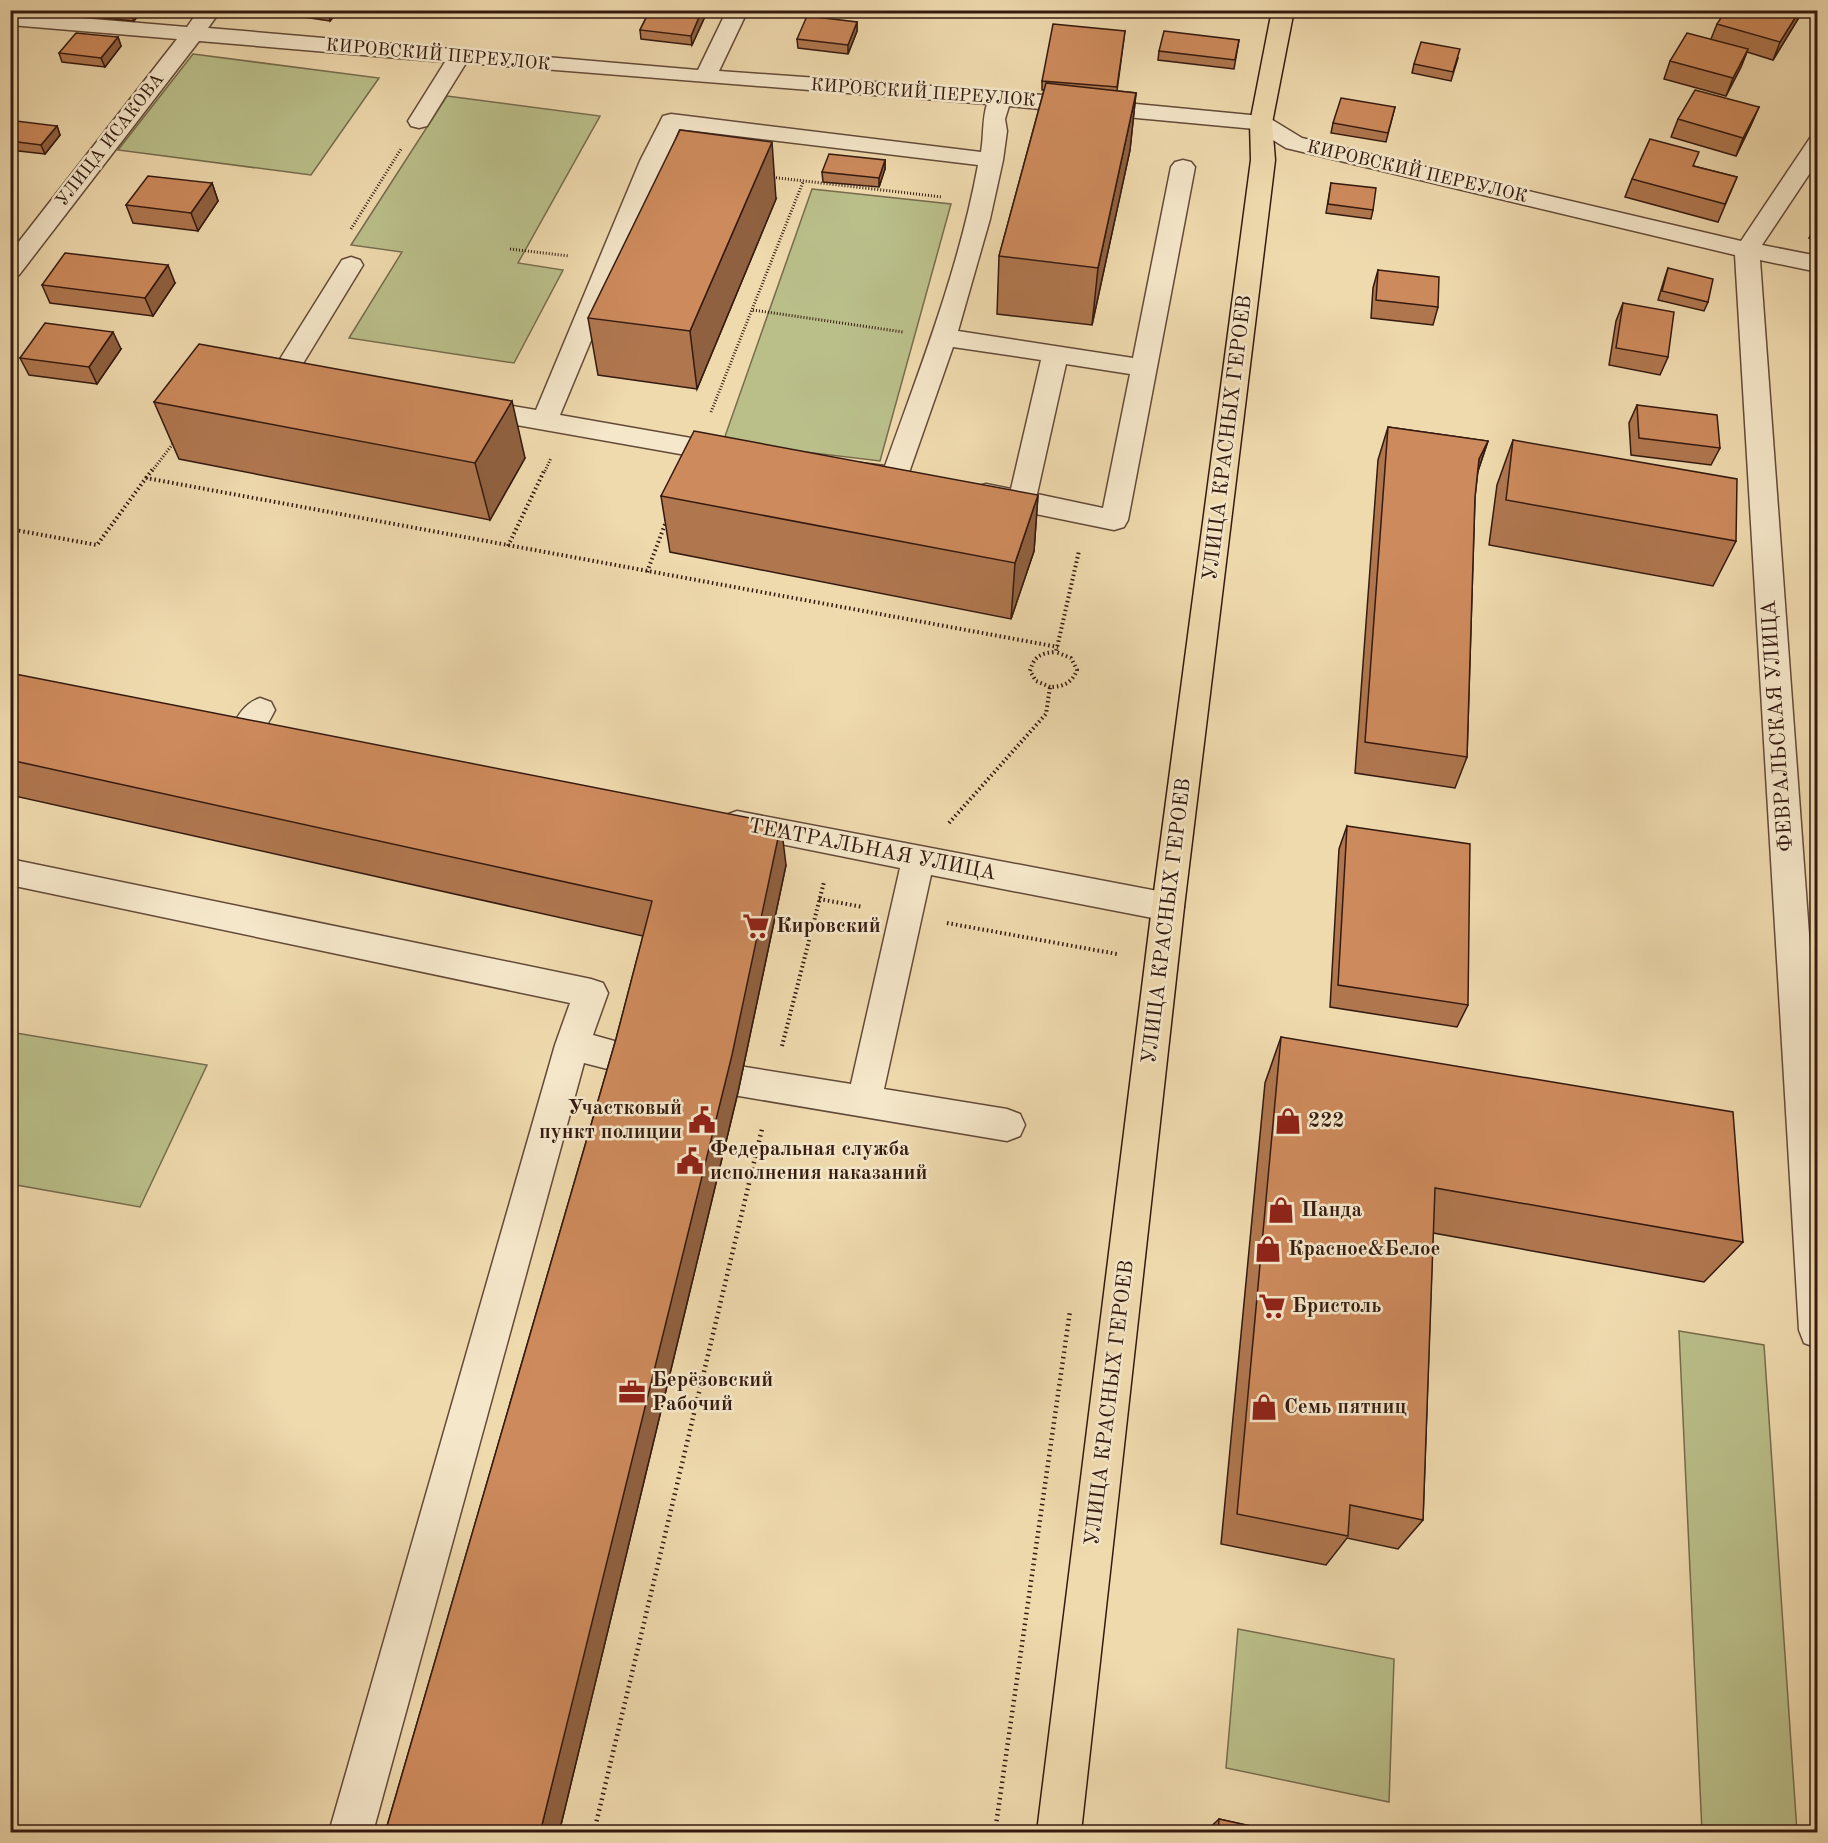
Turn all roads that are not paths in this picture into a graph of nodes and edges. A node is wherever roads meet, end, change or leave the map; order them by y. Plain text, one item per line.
1 (211, 10) edge
2 (738, 10) edge
3 (1283, 10) edge
4 (10, 18) edge
5 (192, 34) junction
6 (459, 57) junction
7 (705, 78) junction
8 (1000, 98) junction
9 (419, 121) road end
10 (671, 122) junction
11 (1261, 123) junction
12 (1818, 143) edge
13 (991, 160) junction
14 (1184, 167) dead end
15 (1747, 250) junction
16 (1818, 264) edge
17 (351, 265) road end
18 (10, 270) edge
19 (943, 337) junction
20 (1055, 354) junction
21 (1144, 368) junction
22 (284, 375) edge
23 (454, 404) edge
24 (545, 420) junction
25 (754, 457) edge
26 (837, 469) edge
27 (964, 490) edge
28 (1022, 500) junction
29 (243, 721) edge
30 (281, 736) edge
31 (705, 818) edge
32 (919, 858) junction
33 (10, 872) edge
34 (1168, 907) junction
35 (572, 1045) junction
36 (631, 1060) edge
37 (756, 1084) road end
38 (864, 1102) junction
39 (1007, 1125) dead end
40 (1818, 1330) edge
41 (351, 1833) edge
42 (1059, 1833) edge

1 - 5 street, УЛИЦА ИСАКОВА
2 - 7 street
3 - 11 main road, УЛИЦА КРАСНЫХ ГЕРОЕВ
4 - 5 street, КИРОВСКИЙ ПЕРЕУЛОК
5 - 6 street, КИРОВСКИЙ ПЕРЕУЛОК
5 - 18 street, УЛИЦА ИСАКОВА
6 - 7 street, КИРОВСКИЙ ПЕРЕУЛОК
6 - 9 street
7 - 8 street, КИРОВСКИЙ ПЕРЕУЛОК
7 - 10 street
8 - 11 street, КИРОВСКИЙ ПЕРЕУЛОК
8 - 13 street
10 - 13 street
10 - 24 street
11 - 15 street, КИРОВСКИЙ ПЕРЕУЛОК
11 - 34 main road, УЛИЦА КРАСНЫХ ГЕРОЕВ
12 - 15 street
13 - 19 street
14 - 21 street
15 - 16 street, КИРОВСКИЙ ПЕРЕУЛОК
15 - 40 street, ФЕВРАЛЬСКАЯ УЛИЦА
17 - 22 street
19 - 20 street
19 - 26 street
20 - 21 street
20 - 28 street
21 - 28 street
23 - 24 street
24 - 25 street
27 - 28 street
29 - 30 street
31 - 32 street, ТЕАТРАЛЬНАЯ УЛИЦА
32 - 34 street, ТЕАТРАЛЬНАЯ УЛИЦА
32 - 38 street
33 - 35 street
34 - 42 main road, УЛИЦА КРАСНЫХ ГЕРОЕВ
35 - 36 street
35 - 41 street
37 - 38 street
38 - 39 street

